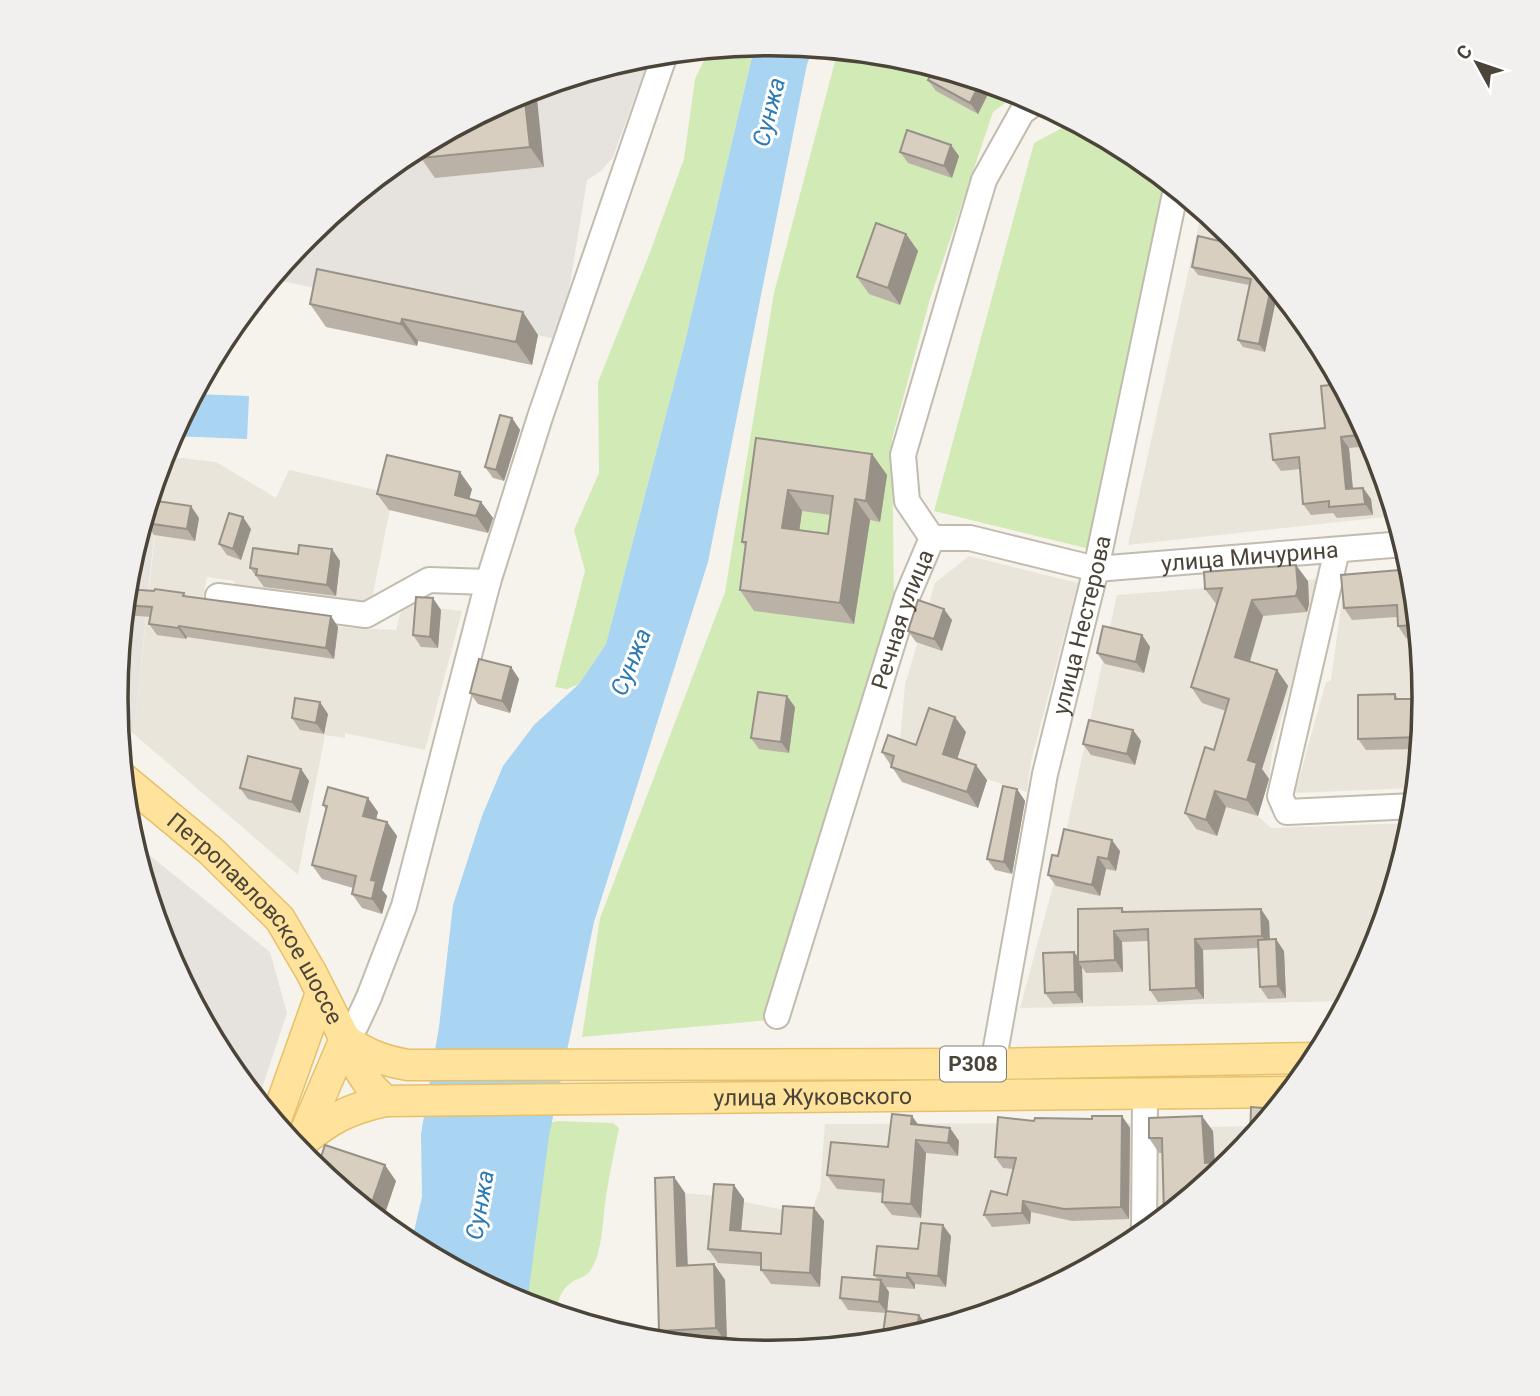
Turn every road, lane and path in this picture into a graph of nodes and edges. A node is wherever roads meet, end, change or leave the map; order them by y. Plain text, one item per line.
1 (661, 65) edge
2 (1027, 110) edge
3 (1174, 199) edge
4 (932, 538) junction
5 (1393, 545) edge
6 (1337, 550) junction
7 (1096, 569) junction
8 (488, 582) junction
9 (218, 596) dead end
10 (134, 787) edge
11 (1403, 807) edge
12 (321, 993) junction
13 (777, 1017) dead end
14 (345, 1039) junction
15 (1302, 1058) edge
16 (993, 1064) junction
17 (1276, 1092) edge
18 (1145, 1094) junction
19 (398, 1101) junction
20 (280, 1108) edge
21 (303, 1138) edge
22 (306, 1141) edge
23 (1144, 1219) edge

1 - 8 street
2 - 4 street, Речная улица
3 - 7 street, улица Нестерова
4 - 7 street, улица Мичурина
4 - 13 street, Речная улица
5 - 6 street, улица Мичурина
6 - 7 street, улица Мичурина
6 - 11 street
7 - 16 street, улица Нестерова
8 - 9 street
8 - 14 street
10 - 12 main road, Петропавловское шоссе
12 - 14 main road, Петропавловское шоссе
12 - 20 main road
14 - 16 main road, P308
14 - 19 main road, Петропавловское шоссе
14 - 20 main road
14 - 21 main road
15 - 16 main road, P308
17 - 18 main road, улица Жуковского / P308
18 - 19 main road, улица Жуковского / P308
18 - 23 street
19 - 22 main road, улица Жуковского

